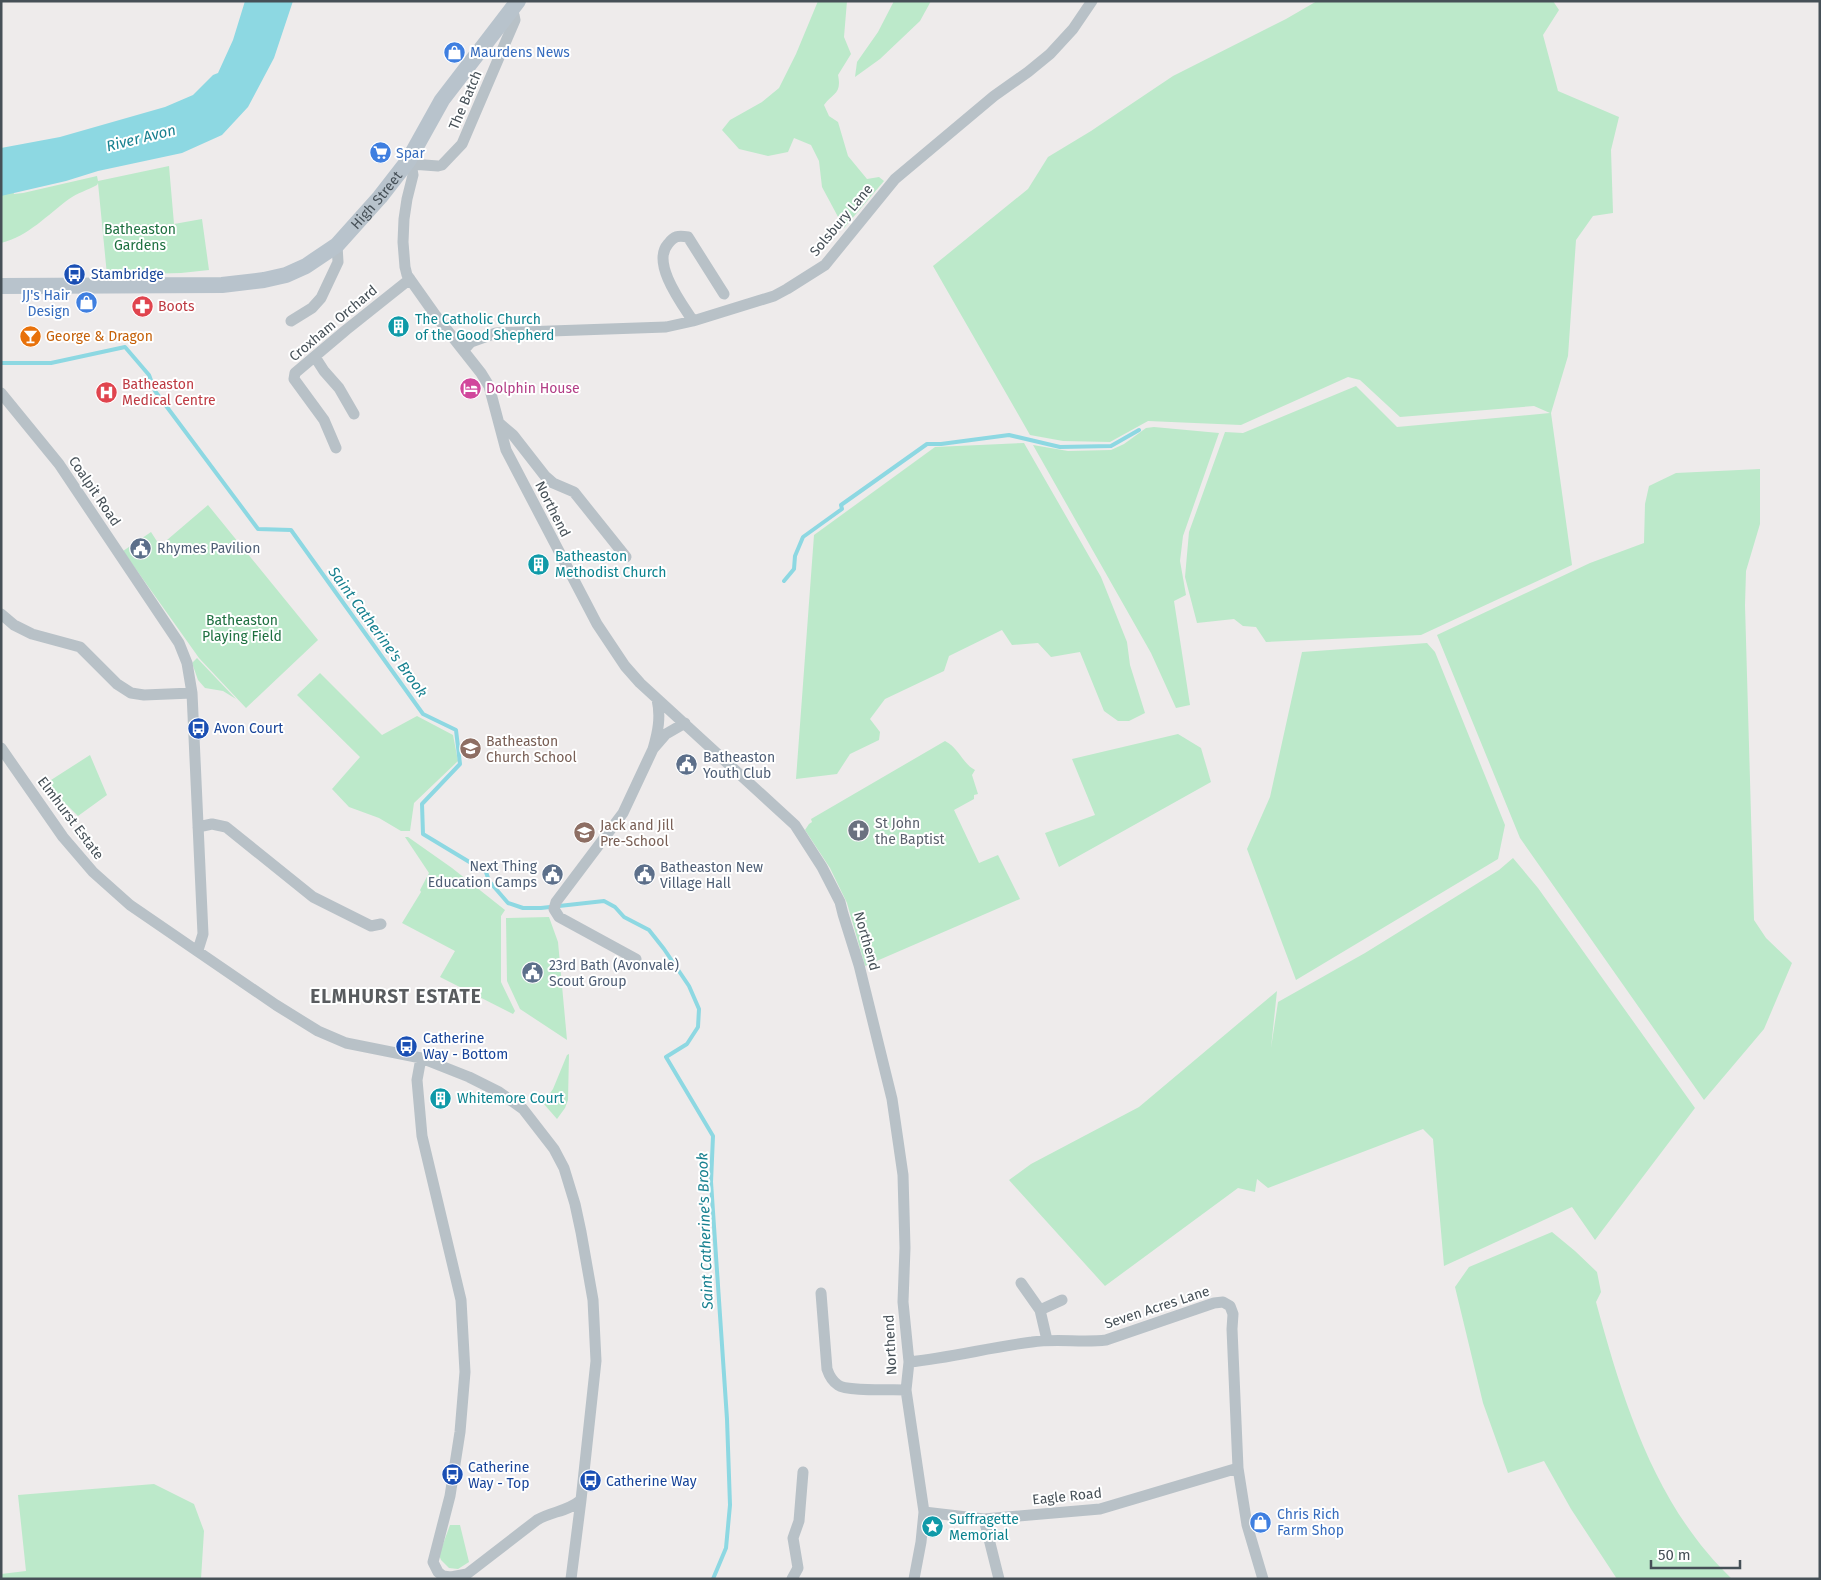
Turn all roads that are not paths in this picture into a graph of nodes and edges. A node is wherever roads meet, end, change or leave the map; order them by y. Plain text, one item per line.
1 (1092, 1) edge
2 (514, 7) edge
3 (409, 163) junction
4 (337, 245) junction
5 (408, 277) junction
6 (1, 286) edge
7 (48, 287) junction
8 (724, 294) dead end
9 (1, 297) edge
10 (291, 321) dead end
11 (693, 321) junction
12 (464, 350) junction
13 (315, 357) junction
14 (1, 393) edge
15 (354, 414) dead end
16 (499, 423) junction
17 (336, 448) dead end
18 (626, 557) dead end
19 (1, 614) edge
20 (192, 693) junction
21 (657, 699) junction
22 (685, 723) junction
23 (1, 748) edge
24 (653, 749) junction
25 (198, 827) junction
26 (381, 924) dead end
27 (198, 950) junction
28 (636, 959) dead end
29 (420, 1058) junction
30 (1021, 1284) dead end
31 (821, 1293) dead end
32 (1062, 1300) dead end
33 (1040, 1310) junction
34 (1047, 1340) junction
35 (909, 1362) junction
36 (906, 1390) junction
37 (1238, 1468) junction
38 (803, 1472) dead end
39 (581, 1500) junction
40 (924, 1512) junction
41 (984, 1519) junction
42 (433, 1562) junction
43 (430, 1579) edge
44 (571, 1579) edge
45 (792, 1579) edge
46 (914, 1579) edge
47 (999, 1579) edge
48 (1263, 1579) edge

1 - 11 street, Solsbury Lane
2 - 3 street, High Street
2 - 3 street, The Batch
3 - 4 street, High Street
3 - 5 street
4 - 7 street, High Street
4 - 10 street
5 - 12 street, Northend
5 - 13 street, Croxham Orchard
6 - 7 street
7 - 9 street
8 - 11 street
11 - 12 street, Solsbury Lane
12 - 16 street, Northend
13 - 15 street
13 - 17 street, Croxham Orchard
14 - 20 street, Coalpit Road
16 - 18 street
16 - 21 street, Northend
19 - 20 street
20 - 25 street
21 - 22 street, Northend
21 - 24 street
22 - 24 street
22 - 35 street, Northend
23 - 27 street, Elmhurst Estate
24 - 28 street
25 - 26 street
25 - 27 street
27 - 29 street, Elmhurst Estate
29 - 39 street
29 - 42 street
30 - 33 street
31 - 36 street
32 - 33 street
33 - 34 street
34 - 35 street, Seven Acres Lane
34 - 37 street, Seven Acres Lane
35 - 36 street, Northend
36 - 40 street, Northend
37 - 41 street, Eagle Road
37 - 48 street, Seven Acres Lane
38 - 45 street
39 - 42 street
39 - 44 street
40 - 41 street, Eagle Road
40 - 46 street, Northend
41 - 47 street
42 - 43 street

